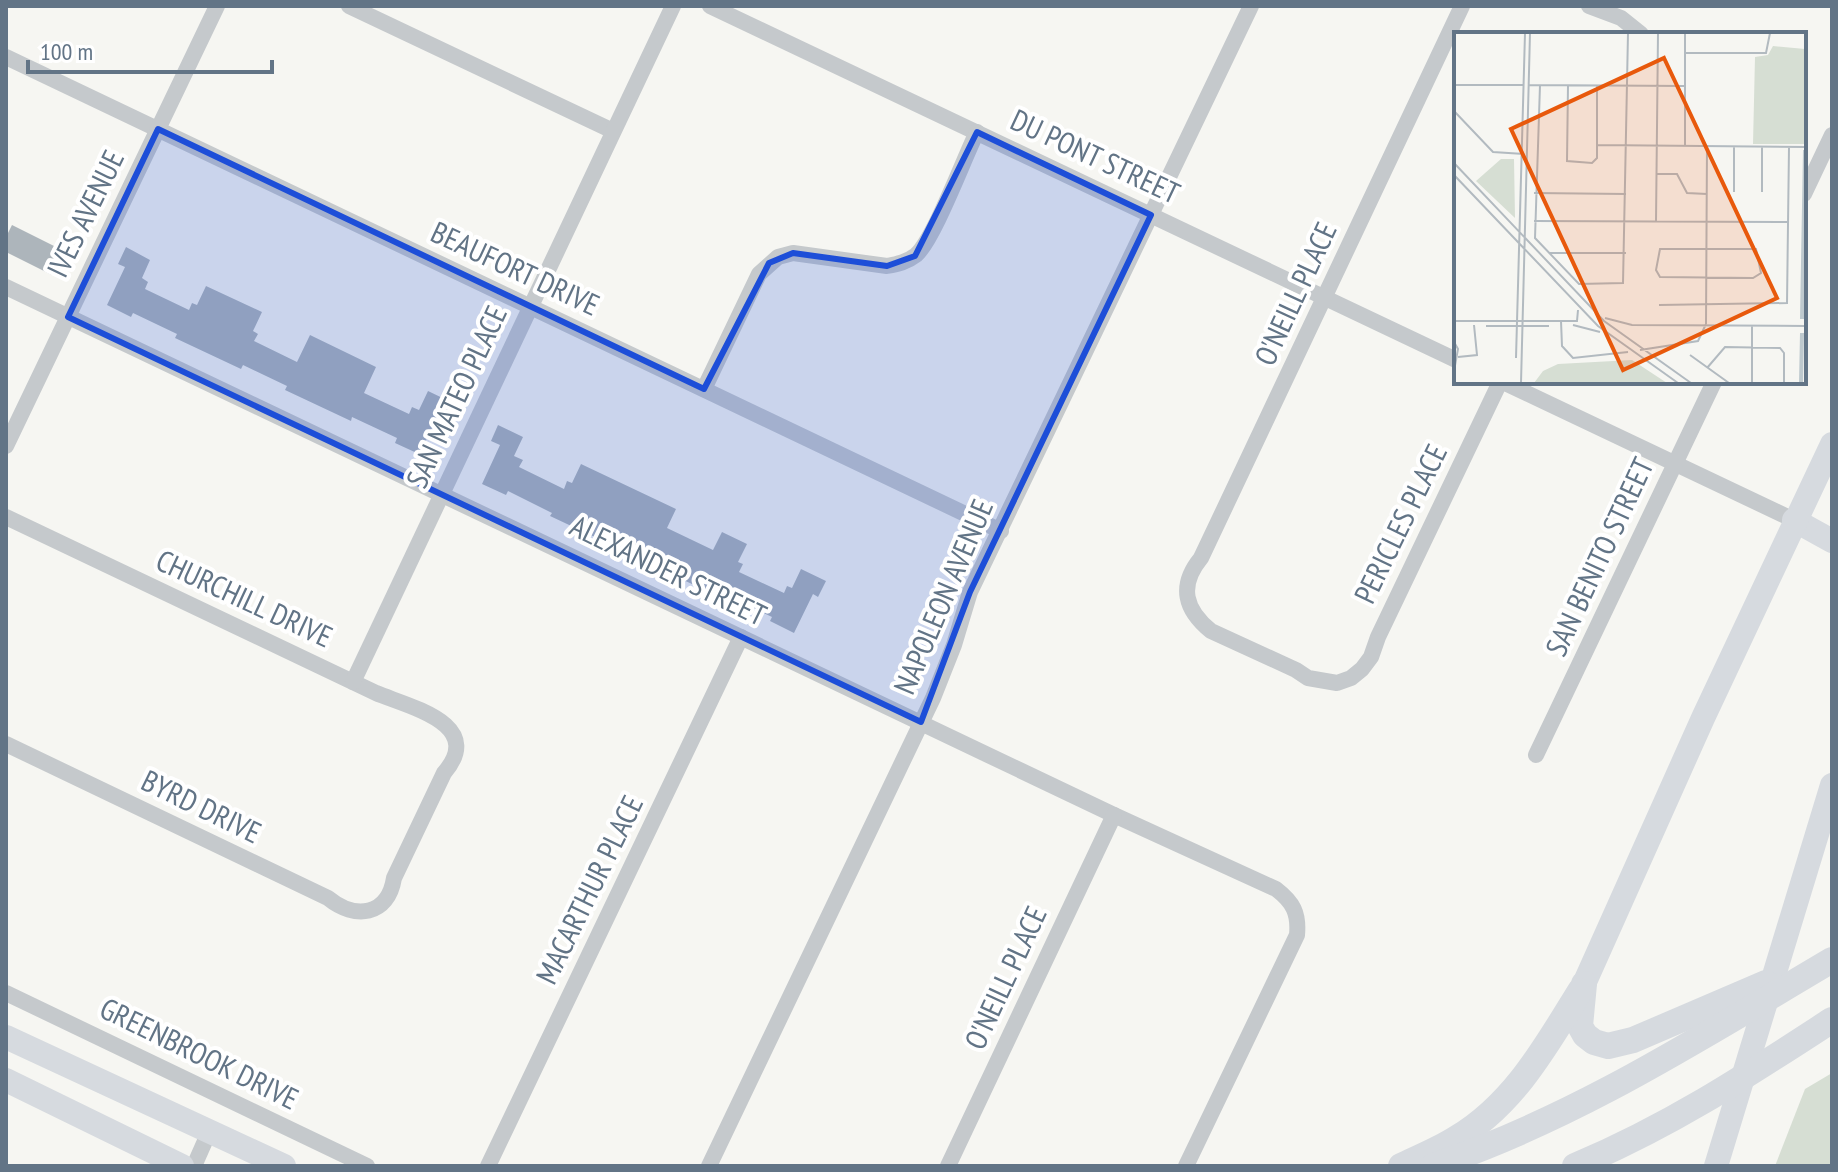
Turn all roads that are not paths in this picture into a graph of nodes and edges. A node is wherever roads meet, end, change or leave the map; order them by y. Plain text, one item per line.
1 (217, 6) edge
2 (349, 6) edge
3 (673, 6) edge
4 (710, 6) edge
5 (1251, 6) edge
6 (1462, 6) edge
7 (1589, 6) edge
8 (1638, 32) edge
9 (6, 57) edge
10 (158, 129) junction
11 (613, 131) junction
12 (977, 132) junction
13 (1832, 135) edge
14 (1806, 190) edge
15 (1151, 215) junction
16 (6, 287) edge
17 (1326, 298) junction
18 (531, 307) junction
19 (68, 317) junction
20 (1454, 359) edge
21 (1500, 384) edge
22 (1505, 384) edge
23 (1713, 384) edge
24 (704, 389) junction
25 (1832, 444) edge
26 (6, 446) edge
27 (1675, 464) junction
28 (442, 494) junction
29 (6, 517) edge
30 (1794, 520) junction
31 (1001, 531) junction
32 (1832, 541) edge
33 (741, 637) junction
34 (1343, 681) joint
35 (353, 682) junction
36 (921, 722) junction
37 (6, 744) edge
38 (1536, 755) dead end
39 (1832, 785) edge
40 (1114, 815) junction
41 (374, 909) joint
42 (1832, 958) edge
43 (1584, 984) junction
44 (6, 993) edge
45 (1832, 1020) edge
46 (6, 1037) edge
47 (6, 1080) edge
48 (209, 1132) junction
49 (1635, 1140) junction
50 (1719, 1158) edge
51 (182, 1166) edge
52 (194, 1166) edge
53 (284, 1166) edge
54 (367, 1166) edge
55 (488, 1166) edge
56 (709, 1166) edge
57 (948, 1166) edge
58 (1186, 1166) edge
59 (1401, 1166) edge
60 (1433, 1166) edge
61 (1575, 1166) edge
62 (1599, 1166) edge

1 - 10 street, IVES AVENUE
2 - 11 street
3 - 11 street, SAN MATEO PLACE
4 - 12 street, DU PONT STREET
5 - 15 street, NAPOLEON AVENUE
6 - 17 street, O'NEILL PLACE
7 - 8 street
9 - 10 street, BEAUFORT DRIVE
10 - 18 street, BEAUFORT DRIVE
10 - 19 street, IVES AVENUE
11 - 18 street, SAN MATEO PLACE
12 - 15 street, DU PONT STREET
12 - 24 street
13 - 14 street
15 - 17 street, DU PONT STREET
15 - 31 street, NAPOLEON AVENUE
16 - 19 street, ALEXANDER STREET
17 - 20 street, DU PONT STREET
17 - 34 street, O'NEILL PLACE
18 - 24 street, BEAUFORT DRIVE
18 - 28 street, SAN MATEO PLACE
19 - 26 street, IVES AVENUE
19 - 28 street, ALEXANDER STREET
21 - 34 street, PERICLES PLACE
22 - 27 street
23 - 27 street, SAN BENITO STREET
24 - 31 street, BEAUFORT DRIVE
25 - 30 main road
27 - 30 street
27 - 38 street, SAN BENITO STREET
28 - 33 street, ALEXANDER STREET
28 - 35 street, SAN MATEO PLACE
29 - 35 street, CHURCHILL DRIVE
30 - 32 main road
30 - 43 main road
31 - 36 street, NAPOLEON AVENUE
33 - 36 street, ALEXANDER STREET
33 - 55 street, MACARTHUR PLACE
35 - 41 street, CHURCHILL DRIVE
36 - 40 street, ALEXANDER STREET
36 - 56 street, NAPOLEON AVENUE
37 - 41 street, BYRD DRIVE
39 - 50 main road
40 - 57 street, O'NEILL PLACE
40 - 58 street, ALEXANDER STREET
42 - 43 main road
42 - 60 main road
43 - 59 main road
44 - 54 street, GREENBROOK DRIVE
45 - 49 main road
46 - 48 main road
47 - 51 main road
48 - 52 street
48 - 53 main road
49 - 61 main road
49 - 62 main road

